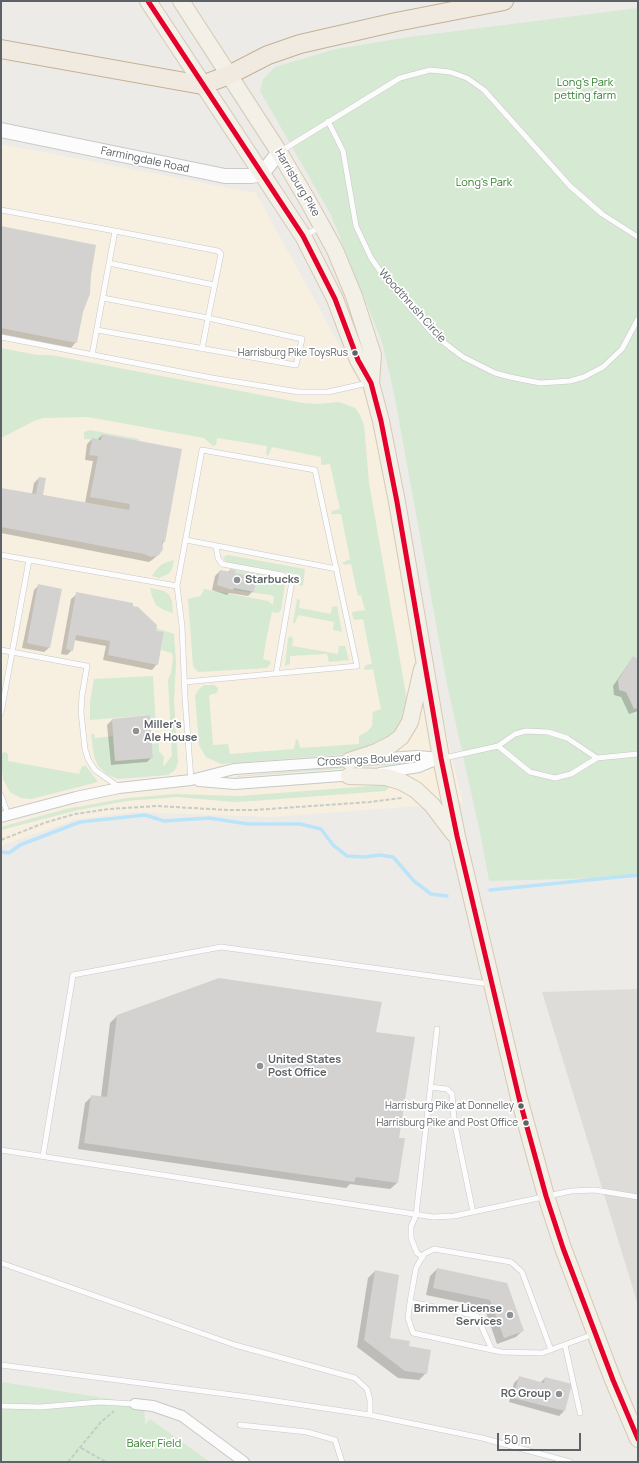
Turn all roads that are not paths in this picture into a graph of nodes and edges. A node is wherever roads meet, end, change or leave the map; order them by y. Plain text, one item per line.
1 (504, 1) edge
2 (184, 5) edge
3 (151, 6) edge
4 (1, 49) edge
5 (230, 75) junction
6 (202, 85) junction
7 (328, 121) junction
8 (1, 130) edge
9 (279, 152) junction
10 (262, 174) junction
11 (1, 210) edge
12 (322, 225) junction
13 (115, 231) junction
14 (303, 236) junction
15 (638, 238) edge
16 (109, 263) junction
17 (214, 285) junction
18 (103, 298) junction
19 (208, 318) junction
20 (638, 319) edge
21 (97, 330) junction
22 (1, 337) edge
23 (202, 349) junction
24 (92, 355) junction
25 (371, 382) junction
26 (186, 540) junction
27 (216, 546) junction
28 (1, 555) edge
29 (29, 560) junction
30 (337, 569) junction
31 (177, 586) junction
32 (1, 650) edge
33 (12, 653) junction
34 (424, 659) junction
35 (276, 674) junction
36 (185, 682) junction
37 (1, 713) edge
38 (498, 746) junction
39 (638, 754) edge
40 (441, 758) junction
41 (596, 758) junction
42 (349, 768) junction
43 (191, 780) junction
44 (119, 788) junction
45 (1, 795) edge
46 (4, 816) edge
47 (457, 836) junction
48 (491, 985) junction
49 (437, 1029) dead end
50 (430, 1087) junction
51 (1, 1150) edge
52 (43, 1156) junction
53 (546, 1196) junction
54 (638, 1197) edge
55 (473, 1212) junction
56 (416, 1215) junction
57 (422, 1257) junction
58 (1, 1263) edge
59 (410, 1302) junction
60 (595, 1334) junction
61 (565, 1345) junction
62 (492, 1350) junction
63 (550, 1350) junction
64 (1, 1365) edge
65 (135, 1404) joint
66 (1, 1406) edge
67 (580, 1413) dead end
68 (370, 1415) junction
69 (240, 1425) dead end
70 (638, 1439) edge
71 (244, 1462) edge
72 (342, 1462) edge
73 (570, 1462) edge

1 - 5 highway
2 - 5 main road, Harrisburg Pike
3 - 6 main road, Harrisburg Pike
4 - 6 highway
5 - 6 highway
5 - 9 main road, Harrisburg Pike
6 - 10 main road, Harrisburg Pike
7 - 9 lane
7 - 15 lane
7 - 20 lane, Woodthrush Circle
8 - 10 street, Farmingdale Road
9 - 10 street
9 - 12 main road, Harrisburg Pike
10 - 14 main road, Harrisburg Pike
11 - 13 lane
12 - 14 lane
12 - 25 main road, Harrisburg Pike
13 - 16 lane
13 - 17 lane
14 - 25 main road, Harrisburg Pike
16 - 17 lane
16 - 18 lane
17 - 19 lane
18 - 19 lane
18 - 21 lane
19 - 23 lane
19 - 23 lane
21 - 23 lane
21 - 24 lane
22 - 24 lane
24 - 25 lane
25 - 34 main road, Harrisburg Pike
26 - 27 lane
26 - 30 lane
26 - 31 lane
27 - 30 lane
27 - 35 lane
28 - 29 lane
29 - 31 lane
29 - 33 lane
30 - 35 lane
31 - 36 lane
32 - 33 lane
33 - 37 lane
33 - 44 lane
34 - 40 main road, Harrisburg Pike
34 - 42 main road
35 - 36 lane
36 - 43 lane
38 - 40 lane
38 - 41 lane
38 - 41 lane
39 - 41 lane
40 - 42 street, Crossings Boulevard
40 - 42 street, Crossings Boulevard
40 - 47 main road, Harrisburg Pike
42 - 43 street, Crossings Boulevard
42 - 43 street, Crossings Boulevard
42 - 47 main road
43 - 44 street, Crossings Boulevard
44 - 46 street, Crossings Boulevard
45 - 46 lane
47 - 48 main road, Harrisburg Pike
48 - 52 lane
48 - 53 main road, Harrisburg Pike
49 - 50 lane
50 - 55 lane
50 - 56 lane
51 - 52 lane
52 - 56 lane
53 - 54 lane
53 - 55 lane
53 - 60 main road, Harrisburg Pike
55 - 56 lane
56 - 57 lane
57 - 59 lane
57 - 63 lane
58 - 68 lane
59 - 62 lane
59 - 62 lane
60 - 61 lane
60 - 70 main road, Harrisburg Pike
61 - 63 lane
61 - 67 lane
62 - 63 lane
64 - 68 lane
65 - 66 lane
65 - 71 street
68 - 73 lane
69 - 72 lane

